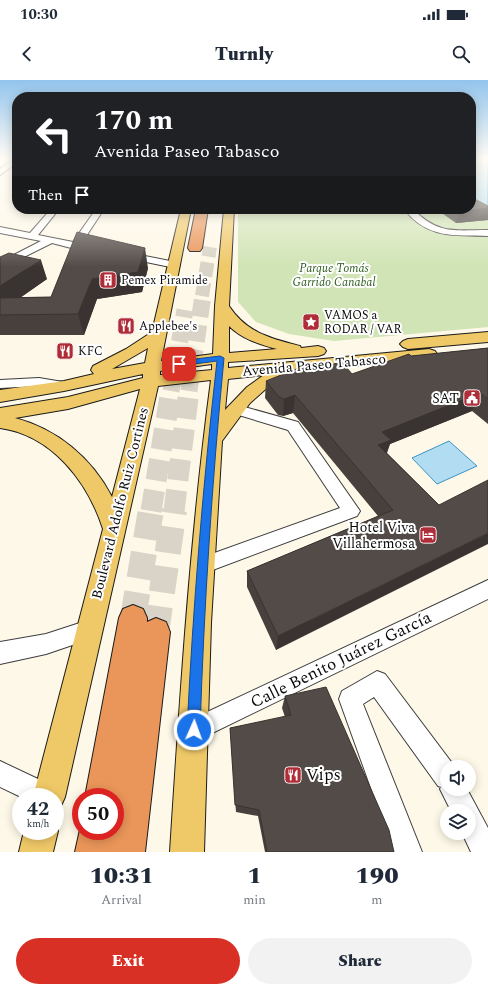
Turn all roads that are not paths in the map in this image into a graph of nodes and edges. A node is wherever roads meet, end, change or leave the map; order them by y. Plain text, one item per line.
1 (51, 214) edge
2 (97, 214) edge
3 (185, 214) edge
4 (201, 214) edge
5 (229, 214) edge
6 (413, 214) edge
7 (0, 230) edge
8 (488, 233) edge
9 (18, 234) junction
10 (32, 237) junction
11 (0, 240) edge
12 (49, 240) junction
13 (75, 246) junction
14 (195, 248) tunnel mouth
15 (100, 251) edge
16 (115, 253) edge
17 (175, 265) junction
18 (0, 266) edge
19 (222, 306) junction
20 (159, 334) junction
21 (488, 337) edge
22 (488, 349) edge
23 (308, 352) junction
24 (220, 366) junction
25 (298, 366) junction
26 (151, 374) junction
27 (0, 384) edge
28 (64, 386) junction
29 (0, 396) edge
30 (234, 409) junction
31 (1, 421) edge
32 (212, 442) junction
33 (114, 530) junction
34 (202, 566) junction
35 (488, 589) edge
36 (89, 630) junction
37 (0, 653) edge
38 (194, 730) junction
39 (440, 768) edge
40 (0, 774) edge
41 (30, 788) edge
42 (51, 788) edge
43 (105, 788) edge
44 (476, 833) edge
45 (39, 840) edge
46 (96, 840) edge
47 (36, 852) edge
48 (94, 852) edge
49 (126, 852) edge
50 (187, 852) edge
51 (408, 852) edge
52 (486, 852) edge

1 - 10 street
2 - 13 street
3 - 17 main road, Boulevard Adolfo Ruiz Cortines
4 - 14 highway
5 - 19 main road
6 - 8 street
7 - 9 street
9 - 10 street
9 - 11 street
10 - 12 street
12 - 13 street
12 - 18 street
13 - 15 street
16 - 17 street
17 - 20 main road, Boulevard Adolfo Ruiz Cortines
19 - 23 main road
19 - 24 main road
20 - 26 main road, Boulevard Adolfo Ruiz Cortines
20 - 28 main road
21 - 23 main road, Avenida Paseo Tabasco
22 - 25 main road, Avenida Paseo Tabasco
23 - 24 main road, Avenida Paseo Tabasco
24 - 25 main road, Avenida Paseo Tabasco
24 - 26 main road, Avenida Paseo Tabasco
24 - 32 main road
25 - 30 main road
26 - 28 main road, Avenida Paseo Tabasco
26 - 31 main road, Avenida Paseo Tabasco
26 - 33 main road, Boulevard Adolfo Ruiz Cortines
27 - 28 street, Avenida Paseo Tabasco
28 - 29 main road, Avenida Paseo Tabasco
30 - 32 main road
30 - 34 street
31 - 33 main road
32 - 34 main road
33 - 36 main road, Boulevard Adolfo Ruiz Cortines
34 - 38 main road
35 - 38 street, Calle Benito Juárez García
36 - 37 street
36 - 42 main road, Boulevard Adolfo Ruiz Cortines
38 - 50 main road
39 - 51 street
40 - 41 street
43 - 49 highway
44 - 52 street
45 - 47 main road
46 - 48 highway

